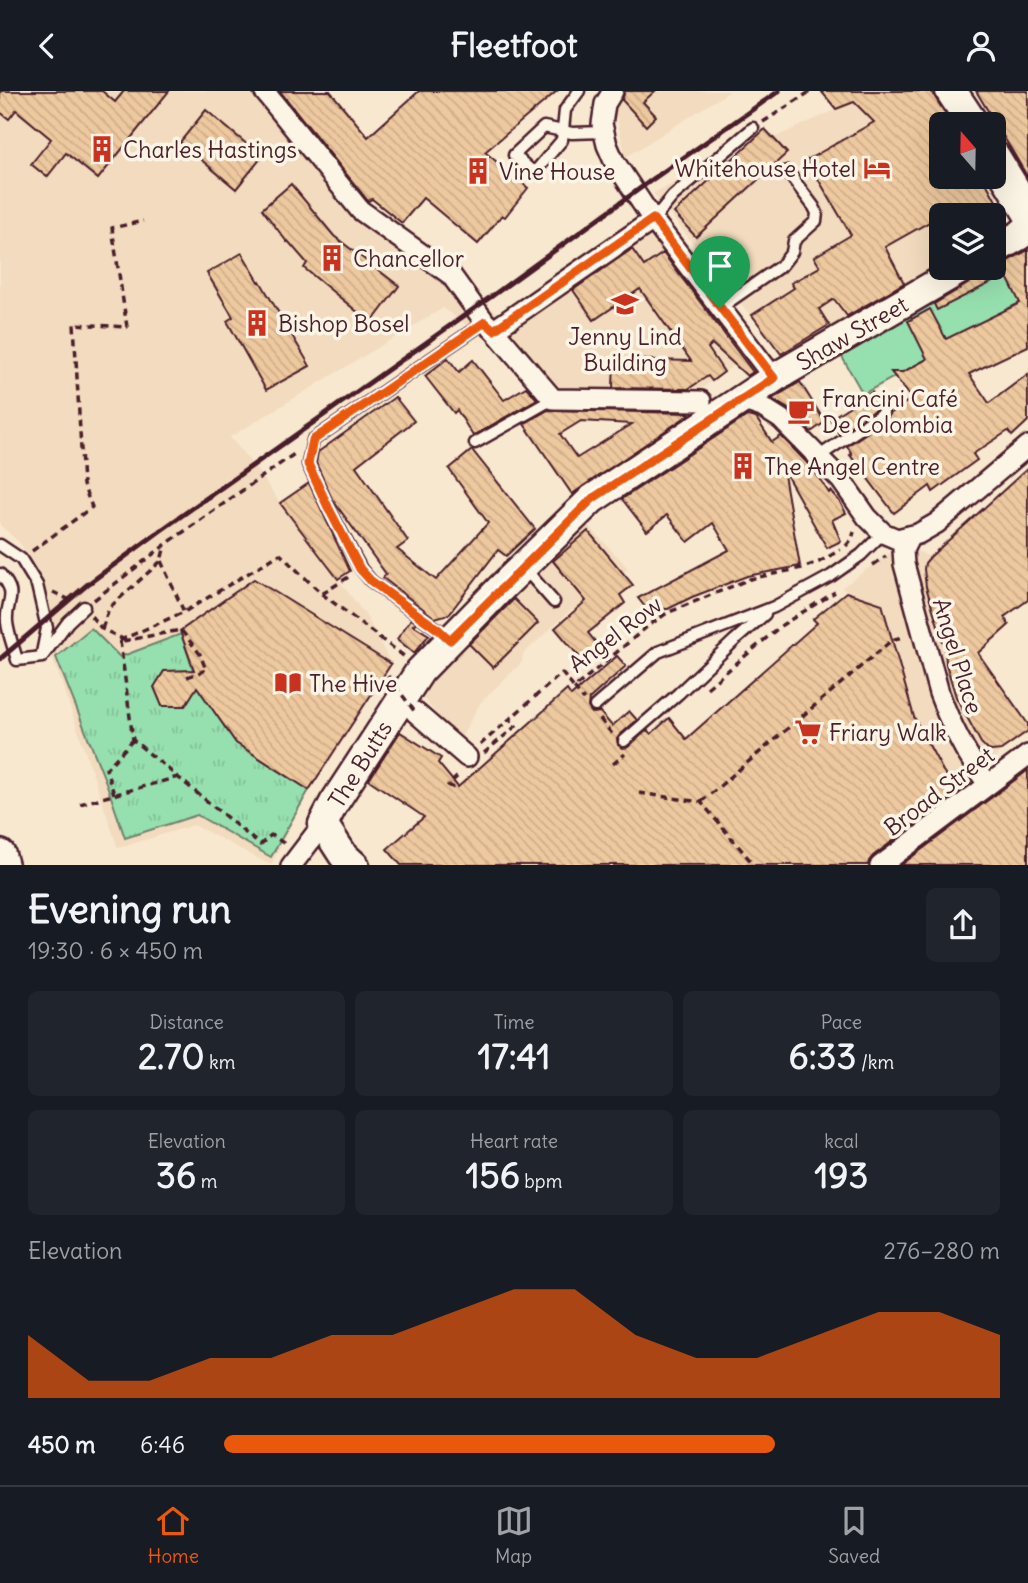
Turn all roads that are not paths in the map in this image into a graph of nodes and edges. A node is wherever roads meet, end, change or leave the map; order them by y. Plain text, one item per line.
1 (264, 91) edge
2 (579, 91) edge
3 (613, 91) edge
4 (951, 91) edge
5 (965, 112) edge
6 (753, 128) road end
7 (564, 131) junction
8 (604, 132) junction
9 (787, 171) dead end
10 (1006, 176) edge
11 (1028, 212) edge
12 (653, 219) junction
13 (1028, 228) edge
14 (1006, 243) edge
15 (942, 280) edge
16 (720, 308) junction
17 (489, 326) junction
18 (774, 378) junction
19 (553, 399) junction
20 (741, 400) junction
21 (701, 401) dead end
22 (883, 413) dead end
23 (475, 443) dead end
24 (1028, 446) edge
25 (817, 457) junction
26 (883, 533) junction
27 (907, 543) junction
28 (0, 545) edge
29 (523, 566) junction
30 (0, 574) edge
31 (554, 601) dead end
32 (84, 607) road end
33 (774, 607) junction
34 (450, 640) junction
35 (41, 657) junction
36 (591, 706) road end
37 (415, 712) road end
38 (622, 742) road end
39 (1028, 755) edge
40 (465, 764) road end
41 (988, 784) junction
42 (323, 824) junction
43 (296, 860) edge
44 (354, 865) edge
45 (881, 865) edge

1 - 17 street
2 - 7 lane
3 - 8 street
4 - 5 main road
6 - 12 lane
7 - 7 lane
7 - 8 lane
8 - 12 street
9 - 16 lane
10 - 11 main road
12 - 16 street
12 - 17 street
13 - 14 main road
15 - 18 main road, Shaw Street
16 - 18 street
17 - 19 street
17 - 34 lane
18 - 20 main road, Shaw Street
19 - 21 street
19 - 23 lane
20 - 25 street
20 - 29 main road, The Butts
22 - 25 lane
24 - 27 street
25 - 26 street
26 - 27 street
26 - 33 lane
27 - 41 street, Angel Place
28 - 35 lane
29 - 31 lane
29 - 34 main road, The Butts
30 - 35 lane
32 - 35 lane
33 - 36 lane
33 - 38 lane
34 - 42 main road, The Butts
37 - 40 street
39 - 41 street, Broad Street
41 - 45 street, Broad Street
42 - 43 street, The Butts
42 - 44 main road, The Butts

